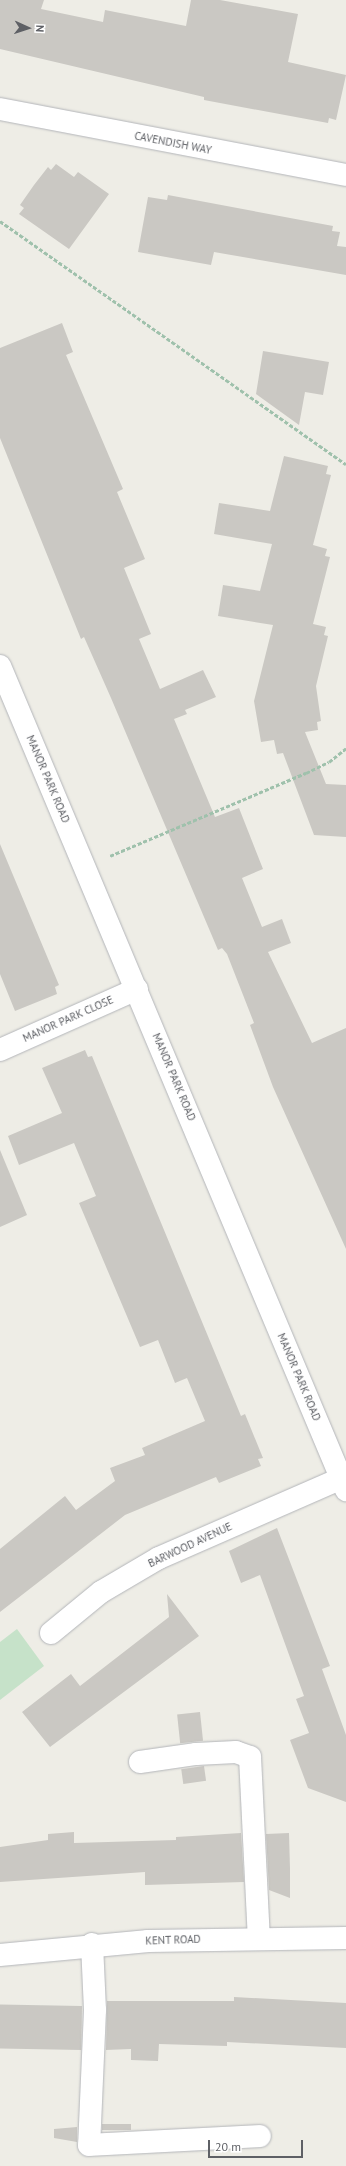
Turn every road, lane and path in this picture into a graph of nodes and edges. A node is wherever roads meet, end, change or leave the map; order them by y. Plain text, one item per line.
1 (0, 110) edge
2 (346, 175) edge
3 (0, 222) edge
4 (346, 464) edge
5 (0, 666) edge
6 (346, 748) edge
7 (85, 866) junction
8 (137, 989) junction
9 (0, 1050) edge
10 (344, 1484) edge
11 (51, 1633) dead end
12 (140, 1762) dead end
13 (259, 1938) junction
14 (346, 1938) edge
15 (92, 1944) junction
16 (0, 1955) edge
17 (260, 2136) dead end

1 - 2 street, CAVENDISH WAY
3 - 4 path
5 - 7 street, MANOR PARK ROAD
6 - 7 path
7 - 8 street, MANOR PARK ROAD
8 - 9 street, MANOR PARK CLOSE
8 - 10 street, MANOR PARK ROAD
10 - 11 street, BARWOOD AVENUE
12 - 13 street
13 - 14 street, KENT ROAD
13 - 15 street, KENT ROAD
15 - 16 street, KENT ROAD
15 - 17 street

